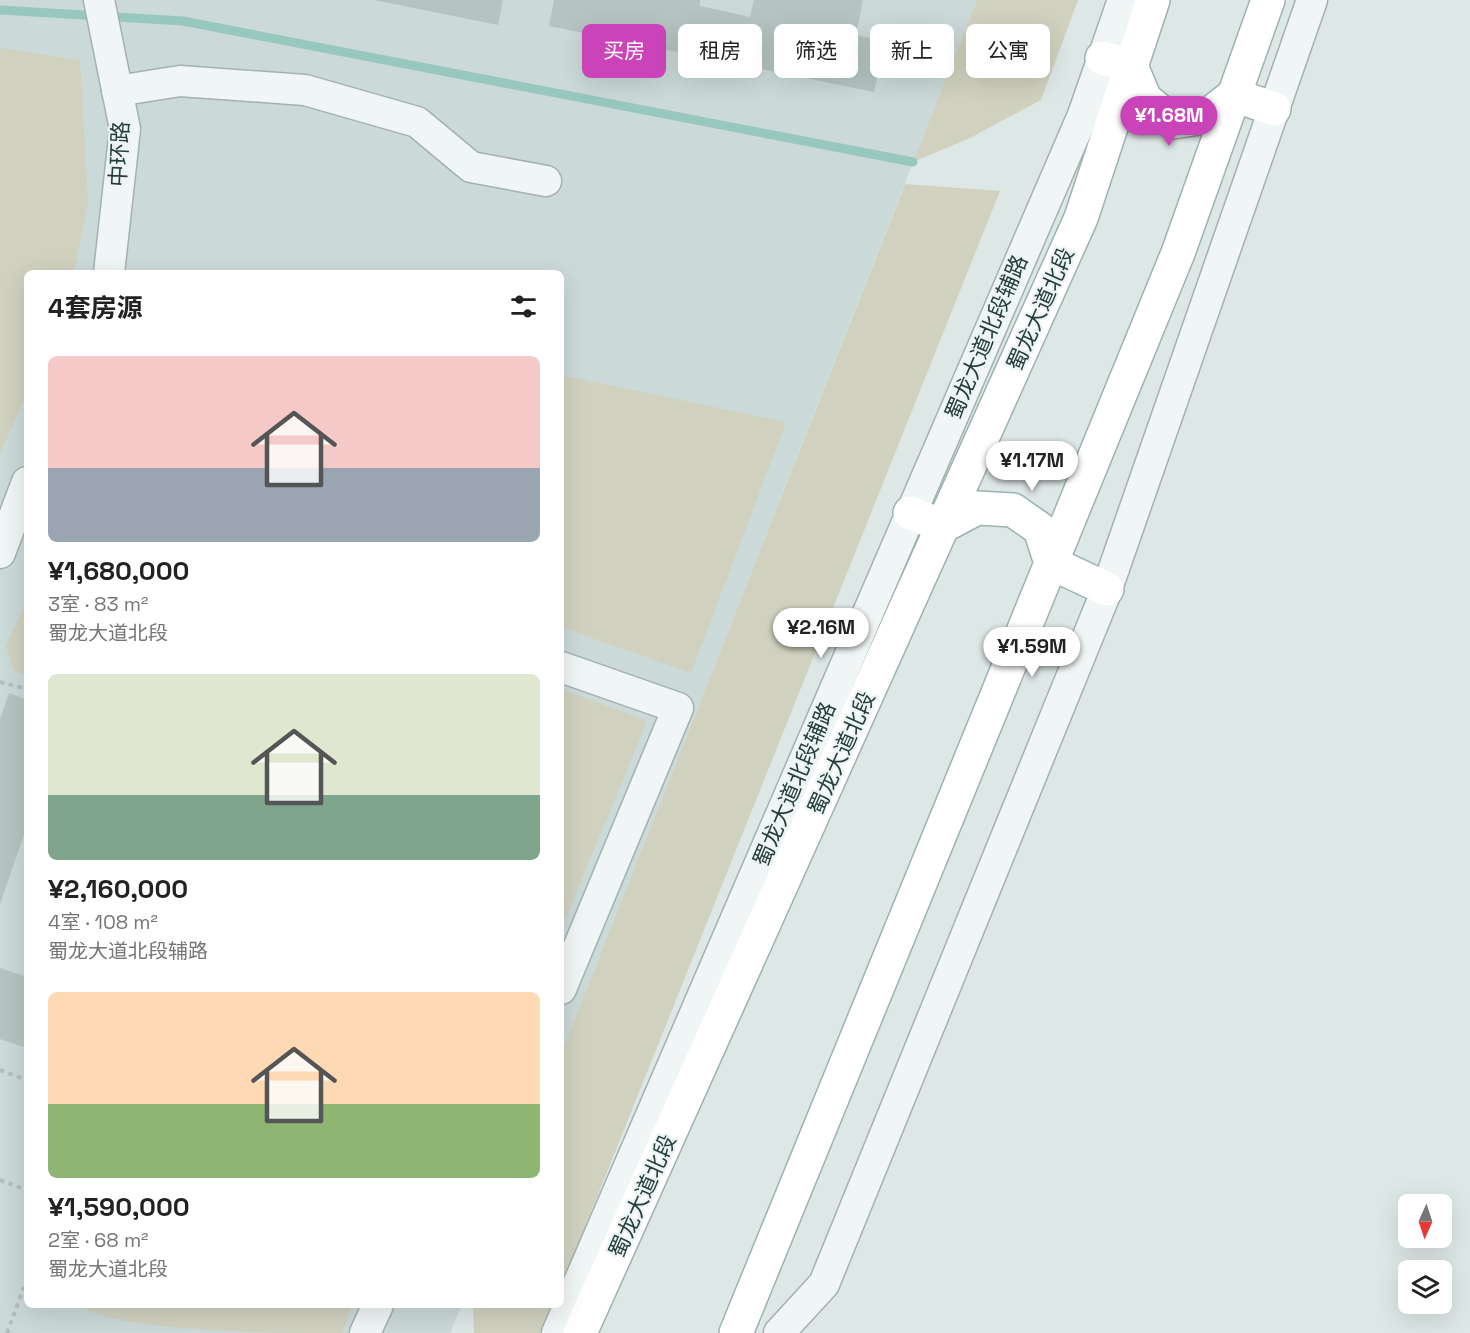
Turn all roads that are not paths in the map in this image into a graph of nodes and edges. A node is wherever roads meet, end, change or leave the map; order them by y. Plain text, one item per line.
1 (99, 0) edge
2 (1123, 0) edge
3 (1153, 0) edge
4 (1268, 0) edge
5 (1312, 0) edge
6 (1117, 62) junction
7 (117, 91) junction
8 (1234, 95) junction
9 (1274, 109) junction
10 (546, 181) dead end
11 (109, 270) edge
12 (24, 488) edge
13 (910, 513) junction
14 (942, 526) junction
15 (3, 533) edge
16 (1051, 563) junction
17 (1107, 589) junction
18 (564, 668) edge
19 (564, 982) edge
20 (377, 1308) edge
21 (365, 1333) edge
22 (557, 1333) edge
23 (580, 1333) edge
24 (736, 1333) edge
25 (779, 1333) edge

1 - 7 street, 中环路
2 - 6 street, 蜀龙大道北段辅路
3 - 6 main road, 蜀龙大道北段
4 - 8 main road
5 - 9 street
6 - 8 main road
6 - 13 street, 蜀龙大道北段辅路
6 - 14 main road, 蜀龙大道北段
7 - 10 street
7 - 11 street, 中环路
8 - 9 main road
8 - 16 main road
9 - 17 street
12 - 15 street
13 - 14 main road
13 - 22 street, 蜀龙大道北段辅路
14 - 16 main road
14 - 23 main road, 蜀龙大道北段
16 - 17 main road
16 - 24 main road
17 - 25 street
18 - 19 street
20 - 21 street

